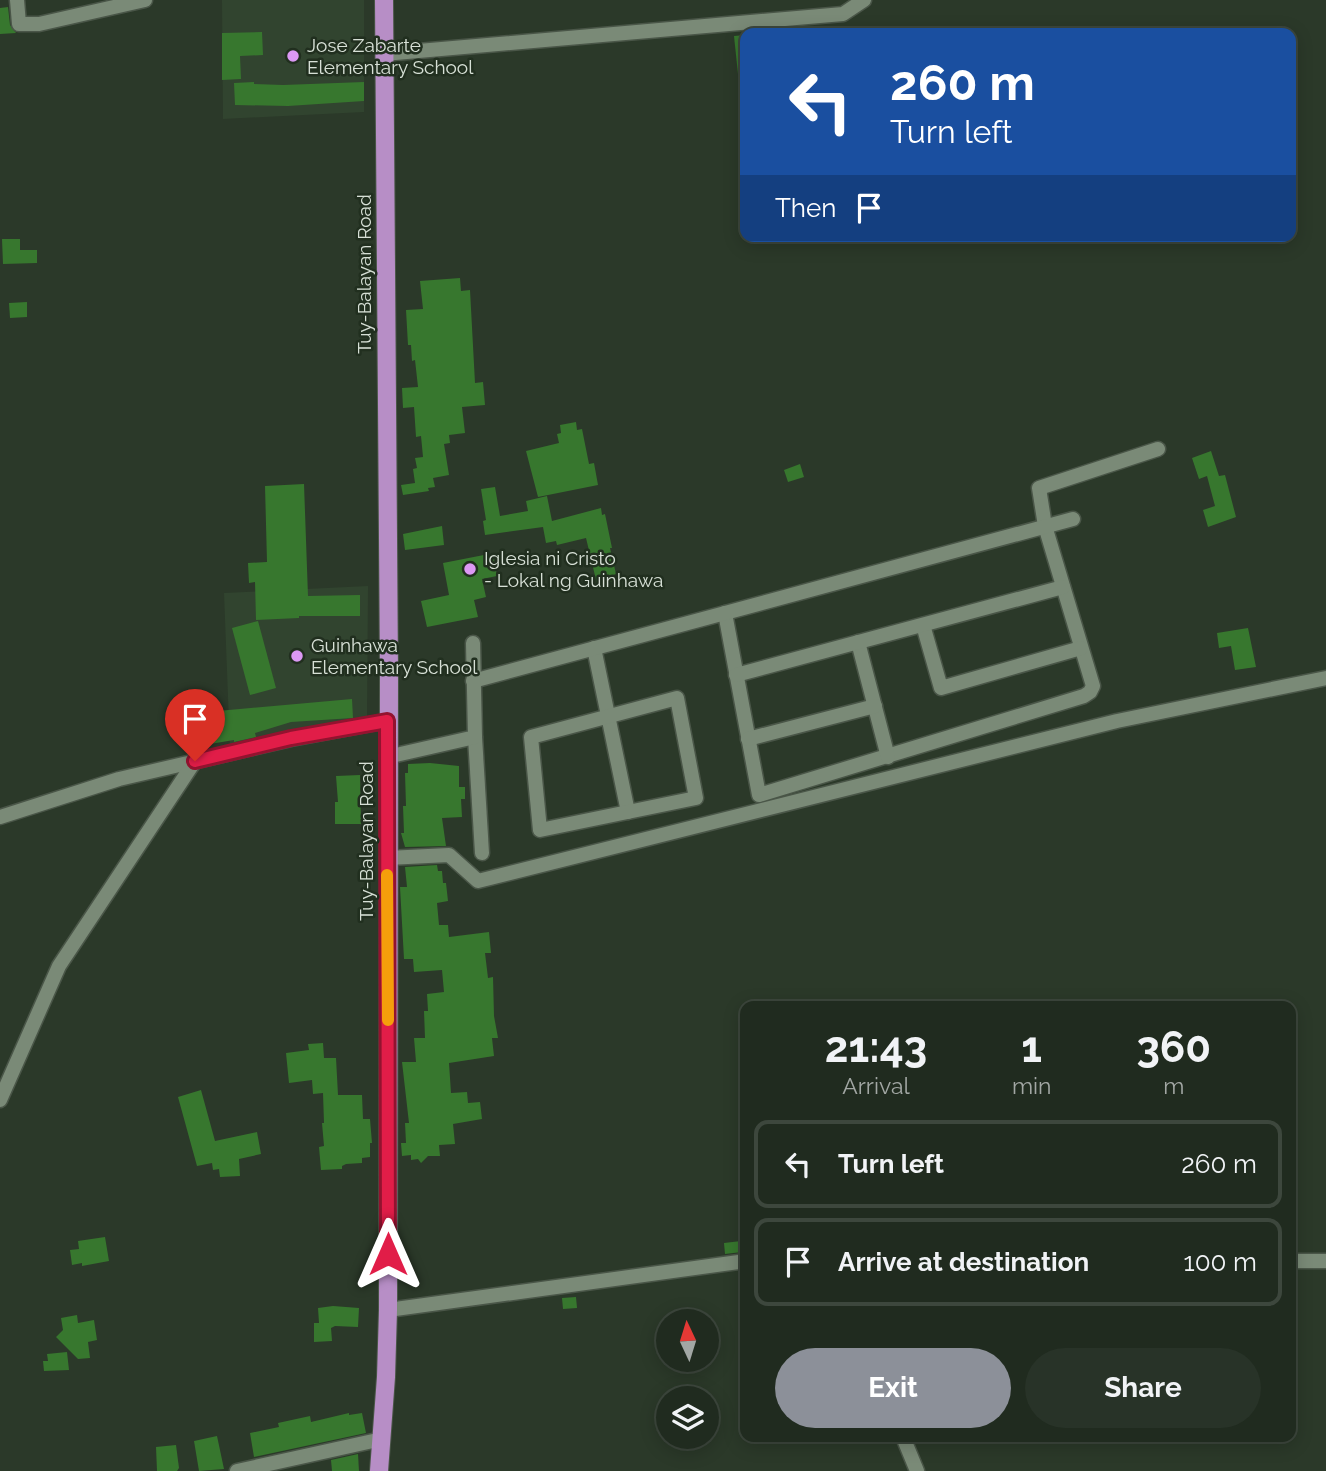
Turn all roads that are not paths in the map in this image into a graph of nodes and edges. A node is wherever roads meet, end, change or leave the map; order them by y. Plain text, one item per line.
1 (17, 0) edge
2 (145, 0) edge
3 (384, 0) edge
4 (864, 0) edge
5 (384, 54) junction
6 (1158, 449) dead end
7 (1073, 519) dead end
8 (1045, 526) junction
9 (1063, 587) junction
10 (725, 613) junction
11 (923, 625) junction
12 (858, 642) junction
13 (473, 643) dead end
14 (594, 648) junction
15 (1082, 648) junction
16 (736, 675) junction
17 (1326, 678) edge
18 (473, 681) junction
19 (875, 706) junction
20 (608, 716) junction
21 (387, 721) junction
22 (475, 737) junction
23 (748, 739) junction
24 (387, 757) junction
25 (888, 757) junction
26 (195, 761) junction
27 (628, 812) junction
28 (0, 817) edge
29 (482, 853) dead end
30 (387, 858) junction
31 (0, 1100) edge
32 (1296, 1261) edge
33 (1326, 1261) edge
34 (740, 1262) edge
35 (388, 1310) junction
36 (382, 1439) junction
37 (905, 1442) edge
38 (237, 1471) edge
39 (379, 1471) edge
40 (917, 1471) edge

1 - 2 street
3 - 5 main road, Tuy-Balayan Road
4 - 5 street
5 - 21 main road, Tuy-Balayan Road
6 - 8 street
7 - 8 street
8 - 9 street
8 - 10 street
9 - 11 street
9 - 15 street
10 - 14 street
10 - 16 street
11 - 12 street
11 - 15 street
12 - 16 street
12 - 19 street
13 - 18 street
14 - 18 street
14 - 20 street
15 - 25 street
16 - 23 street
17 - 30 street
18 - 22 street
19 - 23 street
19 - 25 street
20 - 27 street
20 - 27 street
20 - 27 street
21 - 24 main road, Tuy-Balayan Road
21 - 26 street
22 - 24 street
22 - 29 street
23 - 25 street
24 - 30 main road, Tuy-Balayan Road
26 - 28 street
26 - 31 street
30 - 35 main road, Tuy-Balayan Road
32 - 33 street
34 - 35 street
35 - 36 main road, Tuy-Balayan Road
36 - 38 street
36 - 39 main road, Tuy-Balayan Road
37 - 40 street

